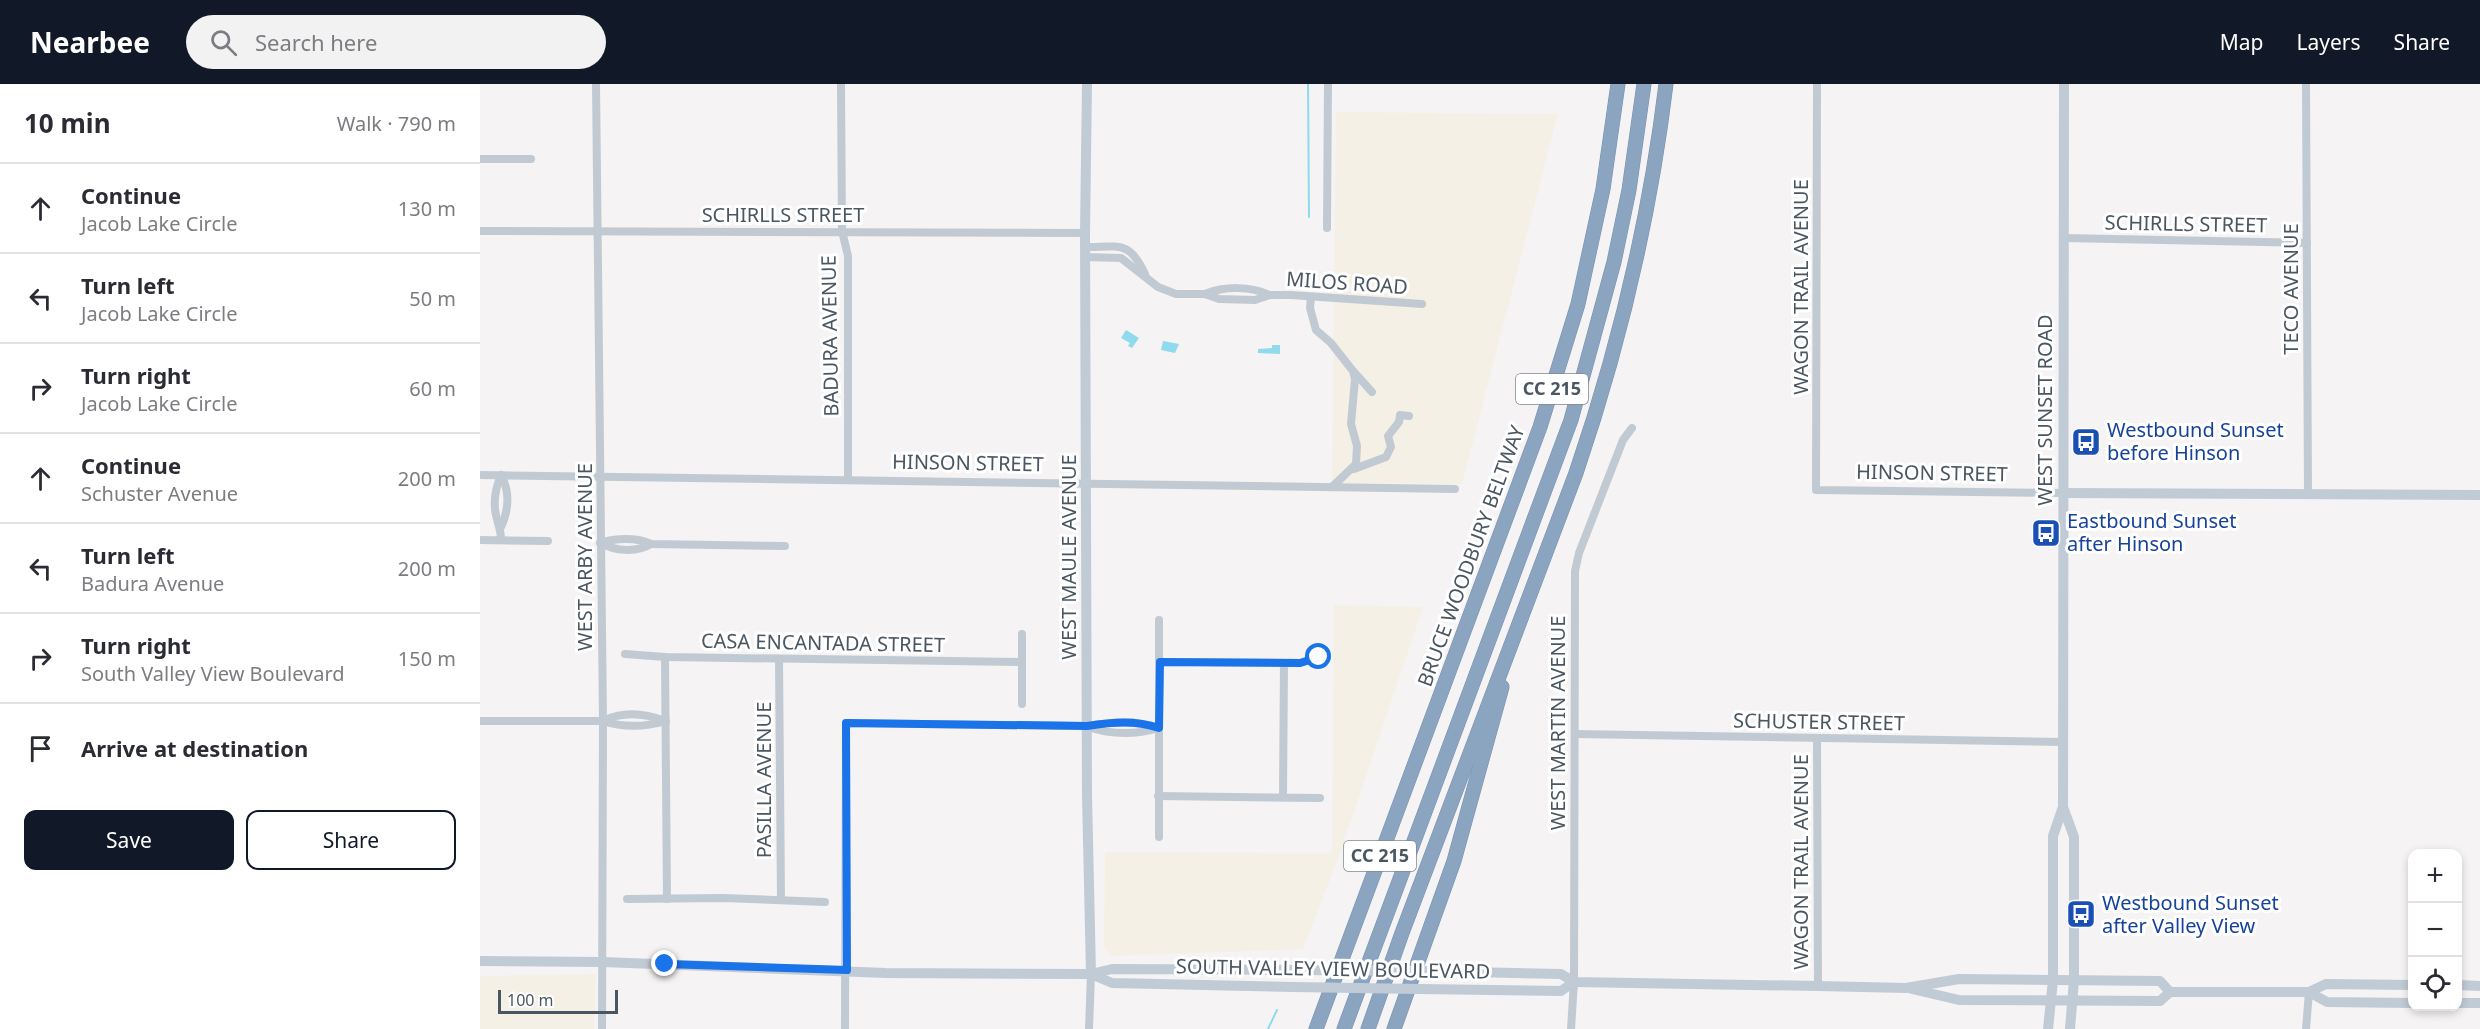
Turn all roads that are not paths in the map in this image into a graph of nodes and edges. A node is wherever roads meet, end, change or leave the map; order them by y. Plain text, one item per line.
1 (596, 84) edge
2 (841, 84) edge
3 (1087, 84) edge
4 (1328, 84) edge
5 (1618, 84) edge
6 (1644, 84) edge
7 (1666, 84) edge
8 (1817, 84) edge
9 (2064, 84) edge
10 (2306, 84) edge
11 (480, 159) edge
12 (531, 159) dead end
13 (1327, 228) dead end
14 (480, 231) edge
15 (842, 231) junction
16 (598, 232) junction
17 (1085, 233) junction
18 (2063, 238) junction
19 (2307, 243) junction
20 (1085, 252) junction
21 (1311, 297) junction
22 (1422, 304) dead end
23 (1353, 371) junction
24 (1372, 392) dead end
25 (1409, 416) dead end
26 (1632, 428) dead end
27 (1350, 471) junction
28 (480, 474) edge
29 (501, 475) junction
30 (601, 476) junction
31 (848, 480) junction
32 (1087, 482) junction
33 (1332, 487) junction
34 (1455, 489) dead end
35 (1816, 490) joint
36 (2063, 493) junction
37 (2308, 494) junction
38 (2480, 495) edge
39 (480, 540) edge
40 (501, 540) junction
41 (548, 541) dead end
42 (600, 543) junction
43 (785, 546) dead end
44 (1523, 610) junction
45 (1159, 620) dead end
46 (1022, 634) dead end
47 (625, 654) dead end
48 (666, 657) junction
49 (1319, 657) dead end
50 (779, 659) junction
51 (1022, 662) junction
52 (1160, 662) junction
53 (1284, 663) junction
54 (1022, 704) dead end
55 (480, 721) edge
56 (603, 721) junction
57 (666, 721) junction
58 (1087, 726) junction
59 (1159, 728) junction
60 (1575, 734) junction
61 (1817, 738) junction
62 (2063, 742) junction
63 (1158, 795) junction
64 (1283, 797) junction
65 (1320, 798) dead end
66 (2063, 807) junction
67 (1159, 837) dead end
68 (627, 899) dead end
69 (667, 899) junction
70 (781, 900) junction
71 (825, 902) dead end
72 (480, 961) edge
73 (603, 962) junction
74 (847, 970) junction
75 (1091, 974) junction
76 (2053, 980) junction
77 (2074, 980) junction
78 (1574, 982) junction
79 (2408, 985) edge
80 (1818, 986) junction
81 (2462, 986) edge
82 (2480, 986) edge
83 (1906, 987) junction
84 (2170, 992) junction
85 (2309, 992) junction
86 (2052, 1000) junction
87 (2073, 1000) junction
88 (2408, 1003) edge
89 (2462, 1003) edge
90 (2480, 1003) edge
91 (602, 1029) edge
92 (845, 1029) edge
93 (1089, 1029) edge
94 (1316, 1029) edge
95 (1344, 1029) edge
96 (1368, 1029) edge
97 (1394, 1029) edge
98 (1571, 1029) edge
99 (2048, 1029) edge
100 (2070, 1029) edge
101 (2306, 1029) edge

1 - 16 street, WEST ARBY AVENUE
2 - 15 street, BADURA AVENUE
3 - 17 main road, WEST MAULE AVENUE
4 - 13 street
5 - 94 highway, BRUCE WOODBURY BELTWAY / CC 215
6 - 95 highway, CC 215
7 - 44 highway, CC 215
8 - 35 street, WAGON TRAIL AVENUE
9 - 18 main road, WEST SUNSET ROAD
10 - 19 street, TECO AVENUE
11 - 12 street
14 - 16 street, SCHIRLLS STREET
15 - 16 street, SCHIRLLS STREET
15 - 17 street, SCHIRLLS STREET
15 - 31 street, BADURA AVENUE
16 - 30 street, WEST ARBY AVENUE
17 - 20 main road, WEST MAULE AVENUE
18 - 19 street, SCHIRLLS STREET
18 - 36 main road, WEST SUNSET ROAD
19 - 37 street, TECO AVENUE
20 - 21 street, MILOS ROAD
20 - 32 main road, WEST MAULE AVENUE
21 - 22 street, MILOS ROAD
21 - 23 street
23 - 24 street
23 - 27 street
25 - 27 street
26 - 60 street, WEST MARTIN AVENUE
27 - 33 street
28 - 29 street, HINSON STREET
29 - 30 street, HINSON STREET
29 - 40 street
30 - 31 street, HINSON STREET
30 - 42 street, WEST ARBY AVENUE
31 - 32 street, HINSON STREET
32 - 33 street, HINSON STREET
32 - 58 main road, WEST MAULE AVENUE
33 - 34 street, HINSON STREET
35 - 36 street, HINSON STREET
36 - 37 main road, HINSON STREET
36 - 62 main road, WEST SUNSET ROAD
37 - 38 main road, HINSON STREET
39 - 40 street
40 - 41 street
42 - 43 street
42 - 56 street, WEST ARBY AVENUE
44 - 96 highway, CC 215
44 - 97 highway
45 - 52 street
46 - 51 street
47 - 48 street, CASA ENCANTADA STREET
48 - 50 street, CASA ENCANTADA STREET
48 - 57 street
49 - 53 street
50 - 51 street, CASA ENCANTADA STREET
50 - 70 street, PASILLA AVENUE
51 - 54 street
52 - 53 street
52 - 59 street
53 - 64 street
55 - 56 street
56 - 57 street
56 - 73 street, WEST ARBY AVENUE
57 - 69 street
58 - 59 street
58 - 74 street
58 - 75 main road, WEST MAULE AVENUE
59 - 63 street
60 - 61 street, SCHUSTER STREET
60 - 78 street, WEST MARTIN AVENUE
61 - 62 street, SCHUSTER STREET
61 - 80 street, WAGON TRAIL AVENUE
62 - 66 main road, WEST SUNSET ROAD
63 - 64 street
63 - 67 street
64 - 65 street
66 - 76 main road, WEST SUNSET ROAD
66 - 77 main road, WEST SUNSET ROAD
68 - 69 street
69 - 70 street
70 - 71 street
72 - 73 main road, SOUTH VALLEY VIEW BOULEVARD
73 - 74 main road, SOUTH VALLEY VIEW BOULEVARD
73 - 91 street, WEST ARBY AVENUE
74 - 75 main road, SOUTH VALLEY VIEW BOULEVARD
74 - 92 street
75 - 78 main road, SOUTH VALLEY VIEW BOULEVARD, bridge
75 - 78 main road, SOUTH VALLEY VIEW BOULEVARD, bridge
75 - 93 street, WEST MAULE AVENUE
76 - 77 main road, SOUTH VALLEY VIEW BOULEVARD
76 - 83 main road, SOUTH VALLEY VIEW BOULEVARD
76 - 86 main road, WEST SUNSET ROAD
77 - 84 main road, SOUTH VALLEY VIEW BOULEVARD
77 - 87 main road, WEST SUNSET ROAD
78 - 80 main road, SOUTH VALLEY VIEW BOULEVARD
78 - 98 street, WEST MARTIN AVENUE
79 - 85 main road, SOUTH VALLEY VIEW BOULEVARD
80 - 83 main road, SOUTH VALLEY VIEW BOULEVARD
81 - 82 main road
83 - 86 main road, SOUTH VALLEY VIEW BOULEVARD
84 - 85 main road, SOUTH VALLEY VIEW BOULEVARD
84 - 87 main road, SOUTH VALLEY VIEW BOULEVARD
85 - 88 main road, SOUTH VALLEY VIEW BOULEVARD
85 - 101 street
86 - 87 main road, SOUTH VALLEY VIEW BOULEVARD
86 - 99 main road, WEST SUNSET ROAD
87 - 100 main road, WEST SUNSET ROAD
89 - 90 main road

